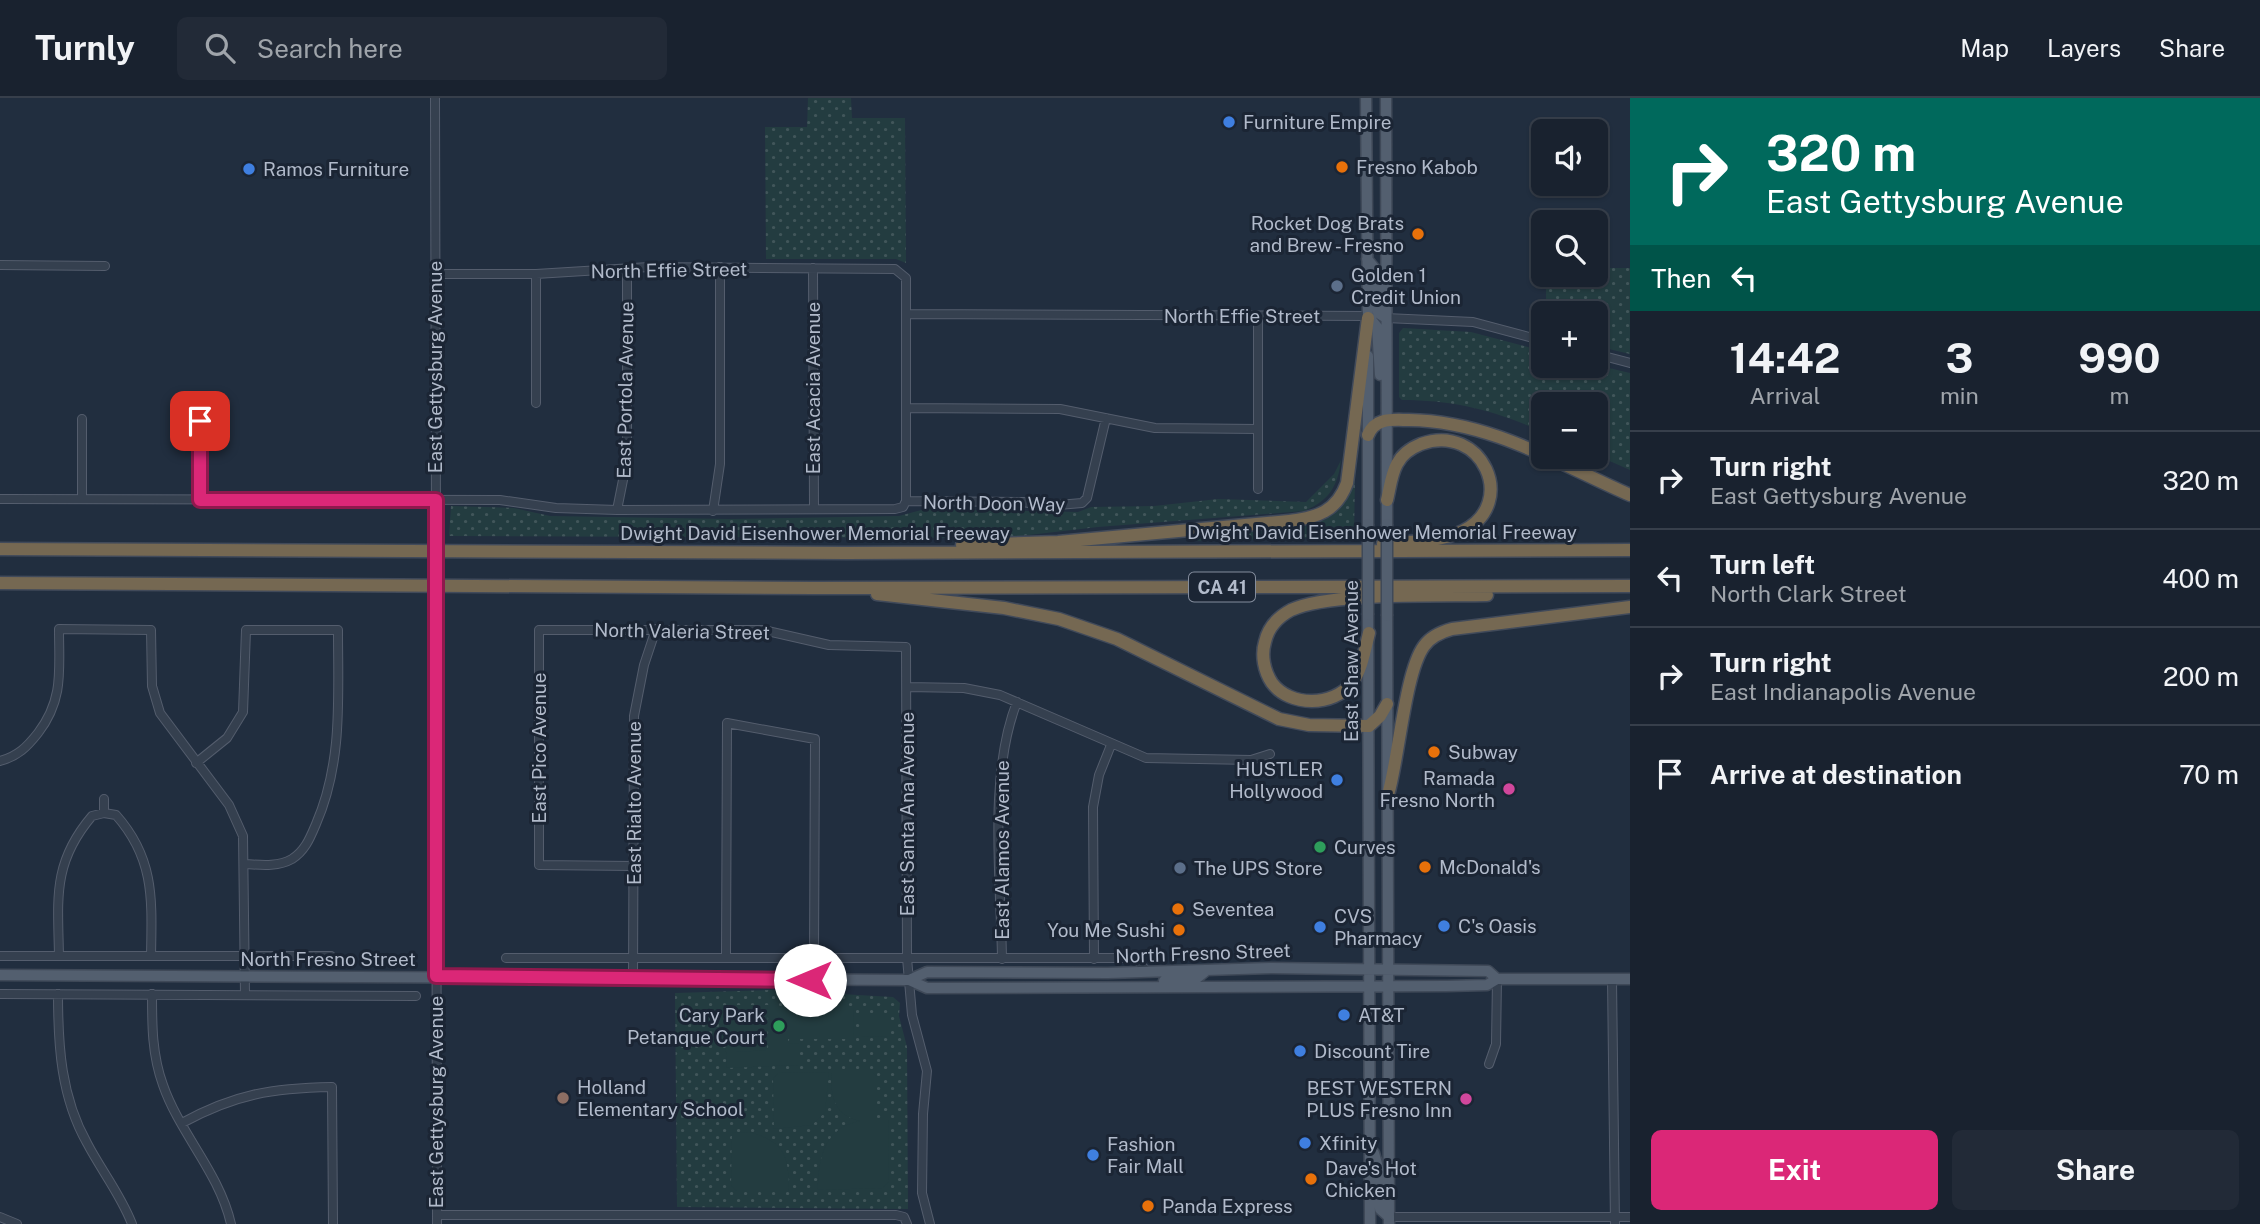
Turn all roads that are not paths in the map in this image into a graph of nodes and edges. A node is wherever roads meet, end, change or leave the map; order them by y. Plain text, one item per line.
1 (435, 98) edge
2 (1366, 98) edge
3 (1386, 98) edge
4 (1367, 259) junction
5 (0, 265) edge
6 (105, 267) dead end
7 (720, 267) junction
8 (813, 268) junction
9 (627, 270) junction
10 (435, 274) junction
11 (536, 274) junction
12 (906, 314) junction
13 (1258, 316) junction
14 (1367, 317) junction
15 (1386, 318) junction
16 (1531, 338) edge
17 (1608, 357) edge
18 (1630, 363) edge
19 (536, 402) dead end
20 (907, 408) junction
21 (1106, 418) junction
22 (82, 419) dead end
23 (1387, 420) junction
24 (200, 421) dead end
25 (1258, 429) junction
26 (1368, 435) junction
27 (1258, 489) dead end
28 (1630, 495) edge
29 (0, 499) edge
30 (82, 499) junction
31 (200, 500) junction
32 (436, 500) junction
33 (1387, 500) junction
34 (905, 504) junction
35 (814, 509) junction
36 (617, 510) junction
37 (713, 511) junction
38 (0, 548) edge
39 (1630, 550) edge
40 (846, 553) junction
41 (1152, 553) junction
42 (0, 583) edge
43 (1630, 587) edge
44 (814, 588) junction
45 (1630, 607) edge
46 (656, 629) junction
47 (540, 630) joint
48 (1369, 633) junction
49 (906, 647) joint
50 (907, 687) junction
51 (1017, 702) junction
52 (1387, 704) junction
53 (1369, 726) junction
54 (1111, 745) junction
55 (1270, 754) dead end
56 (0, 761) edge
57 (196, 763) junction
58 (1388, 795) junction
59 (104, 799) dead end
60 (104, 813) junction
61 (245, 864) junction
62 (633, 866) junction
63 (0, 956) edge
64 (59, 956) junction
65 (151, 956) junction
66 (245, 956) junction
67 (331, 956) dead end
68 (726, 957) junction
69 (814, 957) junction
70 (506, 958) dead end
71 (633, 958) junction
72 (907, 958) junction
73 (1094, 958) junction
74 (1002, 959) junction
75 (1207, 970) junction
76 (1369, 970) junction
77 (1390, 970) junction
78 (1147, 972) junction
79 (0, 975) edge
80 (436, 976) junction
81 (245, 977) junction
82 (633, 979) junction
83 (1497, 979) junction
84 (1612, 979) junction
85 (1630, 979) edge
86 (909, 981) junction
87 (1368, 986) junction
88 (1390, 986) junction
89 (1156, 987) junction
90 (0, 994) edge
91 (58, 994) junction
92 (152, 994) junction
93 (245, 995) junction
94 (416, 996) dead end
95 (1489, 1064) dead end
96 (182, 1123) junction
97 (1370, 1140) junction
98 (1370, 1210) junction
99 (0, 1217) edge
100 (1630, 1217) edge
101 (437, 1219) edge
102 (554, 1219) edge
103 (1418, 1220) edge
104 (1615, 1220) edge
105 (906, 1221) edge
106 (1386, 1222) edge
107 (17, 1224) edge
108 (132, 1224) edge
109 (231, 1224) edge
110 (333, 1224) edge
111 (930, 1224) edge
112 (1370, 1224) edge

1 - 10 street, East Gettysburg Avenue
2 - 4 main road, East Shaw Avenue
3 - 15 main road, East Shaw Avenue
4 - 14 main road, East Shaw Avenue
4 - 15 main road
5 - 6 street
7 - 8 street, North Effie Street
7 - 9 street, North Effie Street
7 - 37 street
8 - 12 street, North Effie Street
8 - 35 street, East Acacia Avenue
9 - 11 street, North Effie Street
9 - 36 street, East Portola Avenue
10 - 11 street, North Effie Street
10 - 32 street, East Gettysburg Avenue
11 - 19 street
12 - 13 street, North Effie Street
12 - 20 street
13 - 14 street, North Effie Street
13 - 25 street
14 - 23 main road
14 - 26 main road, East Shaw Avenue
14 - 40 highway
15 - 16 street
15 - 23 main road, East Shaw Avenue
17 - 18 street
20 - 21 street
20 - 34 street
21 - 25 street
21 - 34 street, North Doon Way
22 - 30 street
23 - 26 highway
23 - 28 highway
23 - 33 main road, East Shaw Avenue
24 - 31 street
25 - 27 street
26 - 48 main road, East Shaw Avenue, bridge
29 - 30 street, North Doon Way
30 - 31 street, North Doon Way
31 - 32 street, North Doon Way
32 - 36 street, North Doon Way
32 - 80 street, East Gettysburg Avenue, bridge
33 - 41 highway
33 - 52 main road, East Shaw Avenue, bridge
34 - 35 street, North Doon Way
35 - 37 street, North Doon Way
36 - 37 street, North Doon Way
38 - 40 highway, Dwight David Eisenhower Memorial Freeway / CA 41
39 - 41 highway, Dwight David Eisenhower Memorial Freeway / CA 41
40 - 41 highway, Dwight David Eisenhower Memorial Freeway / CA 41
42 - 44 highway, CA 41
43 - 44 highway, CA 41
43 - 48 highway
44 - 53 highway
45 - 58 highway
46 - 47 street, North Valeria Street
46 - 49 street, North Valeria Street
46 - 62 street, East Rialto Avenue
47 - 62 street, East Pico Avenue
48 - 53 main road, East Shaw Avenue
49 - 50 street, East Santa Ana Avenue
50 - 51 street
50 - 72 street, East Santa Ana Avenue
51 - 54 street
51 - 74 street, East Alamos Avenue
52 - 53 highway
52 - 58 main road, East Shaw Avenue
53 - 76 main road, East Shaw Avenue
54 - 55 street
54 - 73 street
56 - 57 street
57 - 61 street
57 - 61 street
58 - 77 main road, East Shaw Avenue
59 - 60 street
60 - 64 street
60 - 65 street
61 - 66 street
62 - 71 street, East Rialto Avenue
63 - 64 street, North Fresno Street
64 - 65 street, North Fresno Street
65 - 66 street, North Fresno Street
66 - 67 street, North Fresno Street
66 - 81 street
68 - 69 street
68 - 69 street
68 - 71 street
69 - 72 street
70 - 71 street
71 - 82 street, East Rialto Avenue
72 - 74 street
72 - 86 street, East Santa Ana Avenue
73 - 74 street
73 - 78 street
75 - 76 main road, North Fresno Street
75 - 78 main road, North Fresno Street
75 - 89 main road
76 - 77 main road, North Fresno Street
76 - 87 main road, East Shaw Avenue
77 - 83 main road, North Fresno Street
77 - 88 main road, East Shaw Avenue
78 - 86 main road, North Fresno Street
79 - 81 main road, North Fresno Street
80 - 81 main road, North Fresno Street
80 - 82 main road, North Fresno Street
80 - 101 street, East Gettysburg Avenue
81 - 93 street
82 - 86 main road, North Fresno Street
83 - 84 main road, North Fresno Street
83 - 88 main road, North Fresno Street
83 - 95 street
84 - 85 main road, North Fresno Street
84 - 104 street
86 - 89 main road, North Fresno Street
86 - 111 street, East Santa Ana Avenue
87 - 88 main road, North Fresno Street
87 - 89 main road, North Fresno Street
87 - 97 main road, East Shaw Avenue
88 - 106 main road, East Shaw Avenue
90 - 91 street, North Fresno Street
91 - 92 street, North Fresno Street
91 - 108 street
92 - 93 street, North Fresno Street
92 - 96 street
93 - 94 street, North Fresno Street
96 - 109 street
96 - 110 street
97 - 98 main road, East Shaw Avenue
97 - 106 main road
98 - 106 main road
98 - 112 main road, East Shaw Avenue
99 - 107 street
100 - 104 street
101 - 102 street
102 - 105 street
103 - 104 street
103 - 106 street

